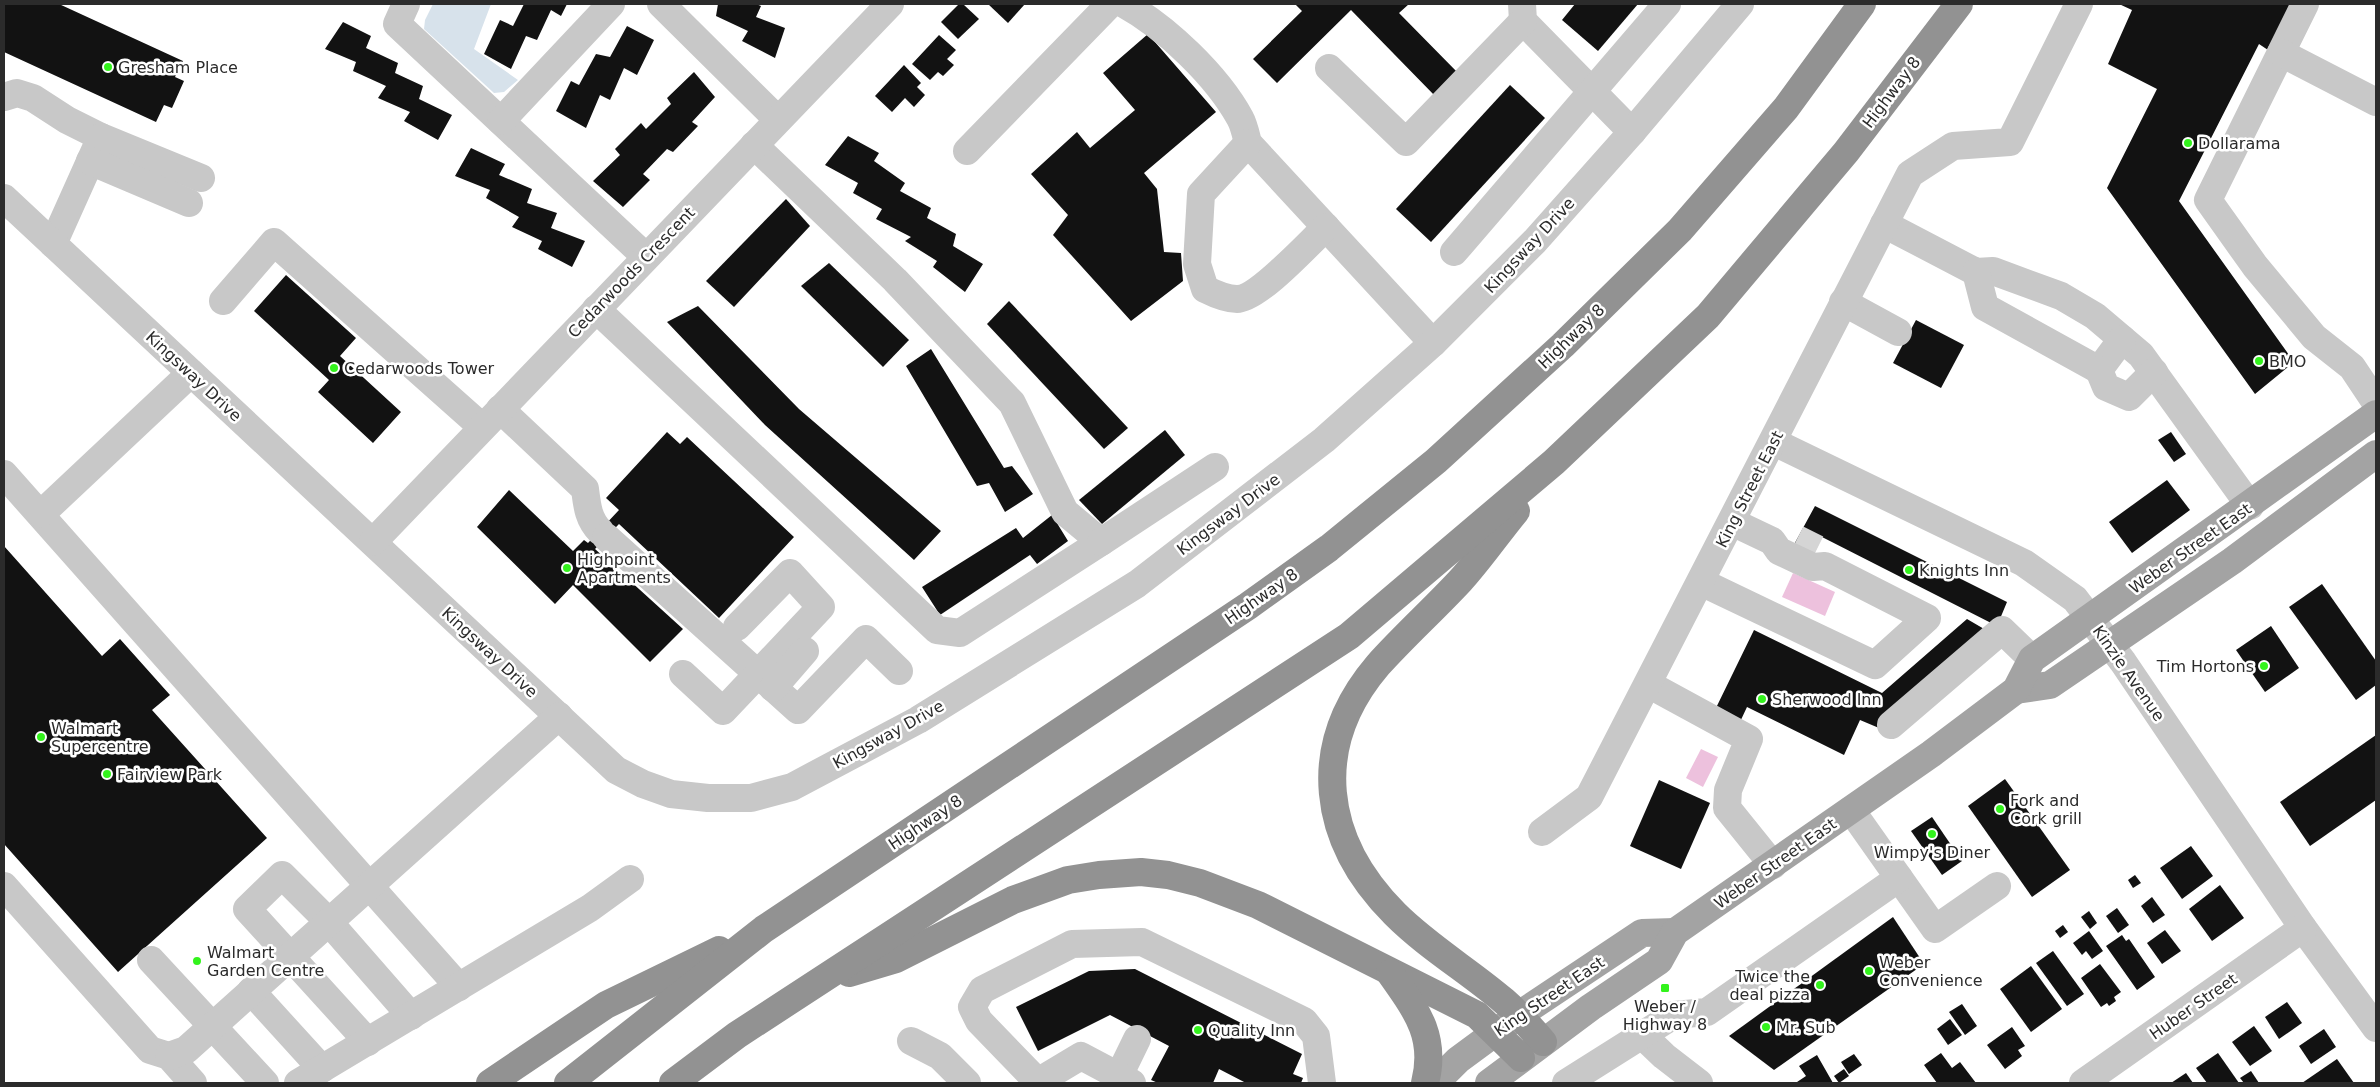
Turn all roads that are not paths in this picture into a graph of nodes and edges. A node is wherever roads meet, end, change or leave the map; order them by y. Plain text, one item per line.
1 (406, 4) edge
2 (611, 4) edge
3 (661, 4) edge
4 (890, 4) edge
5 (1110, 4) edge
6 (1124, 4) edge
7 (1666, 4) edge
8 (1740, 4) edge
9 (1862, 4) edge
10 (1959, 4) edge
11 (2079, 4) edge
12 (2305, 4) edge
13 (1522, 12) edge
14 (2281, 53) junction
15 (1329, 68) dead end
16 (1591, 91) junction
17 (4, 97) edge
18 (2376, 102) edge
19 (778, 120) junction
20 (501, 122) junction
21 (1632, 132) junction
22 (1248, 143) junction
23 (754, 145) junction
24 (95, 149) junction
25 (967, 151) dead end
26 (201, 178) dead end
27 (4, 198) edge
28 (189, 203) dead end
29 (1884, 224) junction
30 (1326, 227) junction
31 (53, 244) junction
32 (1454, 252) dead end
33 (646, 257) junction
34 (1976, 272) junction
35 (223, 301) dead end
36 (1843, 302) junction
37 (596, 309) junction
38 (1898, 332) dead end
39 (2122, 339) junction
40 (1433, 344) junction
41 (2098, 370) junction
42 (2154, 372) junction
43 (191, 373) junction
44 (2376, 403) edge
45 (2376, 414) edge
46 (491, 418) junction
47 (1774, 442) junction
48 (2376, 454) edge
49 (1554, 462) junction
50 (1215, 467) dead end
51 (4, 474) edge
52 (2250, 506) junction
53 (41, 514) junction
54 (1732, 522) junction
55 (373, 542) junction
56 (1101, 542) junction
57 (1701, 582) junction
58 (2090, 618) junction
59 (737, 627) dead end
60 (2110, 646) junction
61 (805, 651) dead end
62 (2032, 659) junction
63 (899, 671) dead end
64 (683, 674) dead end
65 (765, 681) junction
66 (1648, 684) junction
67 (2016, 690) junction
68 (559, 716) junction
69 (1891, 725) dead end
70 (1851, 810) junction
71 (1542, 832) dead end
72 (1773, 865) junction
73 (1898, 878) junction
74 (630, 879) dead end
75 (369, 884) junction
76 (4, 886) edge
77 (1997, 886) dead end
78 (328, 921) junction
79 (2302, 928) junction
80 (764, 929) junction
81 (1675, 932) junction
82 (291, 955) junction
83 (151, 960) dead end
84 (1390, 972) junction
85 (821, 981) junction
86 (459, 987) junction
87 (251, 991) junction
88 (1519, 1015) junction
89 (411, 1016) junction
90 (212, 1026) junction
91 (2376, 1028) edge
92 (1495, 1032) junction
93 (1642, 1035) junction
94 (1137, 1039) dead end
95 (911, 1041) dead end
96 (368, 1042) junction
97 (1543, 1042) junction
98 (169, 1056) junction
99 (1522, 1058) junction
100 (322, 1069) junction
101 (1125, 1080) edge
102 (1036, 1082) edge
103 (193, 1083) edge
104 (265, 1083) edge
105 (298, 1083) edge
106 (490, 1083) edge
107 (568, 1083) edge
108 (673, 1083) edge
109 (967, 1083) edge
110 (1322, 1083) edge
111 (1425, 1083) edge
112 (1435, 1083) edge
113 (1489, 1083) edge
114 (1566, 1083) edge
115 (1699, 1083) edge
116 (2083, 1083) edge

1 - 20 street
2 - 20 street
3 - 19 street
4 - 19 street, Cedarwoods Crescent
5 - 25 street
6 - 22 street
7 - 16 street
8 - 21 street, Kingsway Drive
9 - 80 highway, Highway 8
10 - 49 highway, Highway 8
11 - 29 street, King Street East
12 - 14 street
13 - 15 street
13 - 16 street
14 - 18 street
14 - 44 street
16 - 21 street
16 - 32 street
17 - 24 street
19 - 23 street, Cedarwoods Crescent
20 - 33 street
21 - 40 street, Kingsway Drive
22 - 30 street
22 - 30 street
23 - 33 street, Cedarwoods Crescent
23 - 56 street
24 - 26 street
24 - 28 street
24 - 31 street
27 - 31 street, Kingsway Drive
29 - 34 street
29 - 36 street, King Street East
30 - 40 street
31 - 43 street, Kingsway Drive
33 - 37 street, Cedarwoods Crescent
34 - 39 street
34 - 41 street
35 - 46 street
36 - 38 street
36 - 47 street, King Street East
37 - 46 street, Cedarwoods Crescent
37 - 56 street
39 - 41 street
39 - 42 street
40 - 68 street, Kingsway Drive
41 - 42 street
42 - 52 street
43 - 53 street
43 - 55 street, Kingsway Drive
45 - 52 main road, Weber Street East
46 - 55 street, Cedarwoods Crescent
46 - 65 street
47 - 54 street, King Street East
47 - 58 street, Kinzie Avenue
48 - 60 main road, Weber Street East
49 - 85 highway, Highway 8
49 - 88 highway
50 - 56 street
51 - 53 street
52 - 58 main road, Weber Street East
53 - 75 street
54 - 57 street, King Street East
54 - 57 street
55 - 68 street, Kingsway Drive
57 - 66 street, King Street East
58 - 60 street, Kinzie Avenue
58 - 62 main road, Weber Street East
59 - 65 street
60 - 67 main road, Weber Street East
60 - 79 street, Kinzie Avenue
61 - 65 street
62 - 67 main road, Weber Street East
62 - 69 street
63 - 65 street
64 - 65 street
66 - 71 street, King Street East
66 - 72 street
67 - 70 main road, Weber Street East
68 - 75 street
70 - 72 main road, Weber Street East
70 - 73 street
72 - 81 main road, Weber Street East
73 - 77 street
73 - 93 street
74 - 86 street
75 - 78 street
75 - 86 street
76 - 98 street
78 - 82 street
78 - 82 street
78 - 89 street
79 - 91 street, Kinzie Avenue
79 - 116 street, Huber Street
80 - 106 highway
80 - 107 highway, Highway 8
81 - 88 main road, King Street East
81 - 97 main road, Weber Street East
82 - 87 street
82 - 96 street
83 - 90 street
84 - 85 highway
84 - 92 highway
84 - 111 highway
85 - 108 highway, Highway 8
86 - 89 street
87 - 90 street
87 - 100 street
88 - 92 main road, King Street East
88 - 97 highway
89 - 96 street
90 - 98 street
90 - 104 street
92 - 99 highway
92 - 112 main road, King Street East
93 - 114 street
93 - 115 street
94 - 101 street
95 - 109 street
96 - 100 street
97 - 99 main road
98 - 103 street
99 - 113 main road
100 - 105 street
101 - 102 street
102 - 110 street

